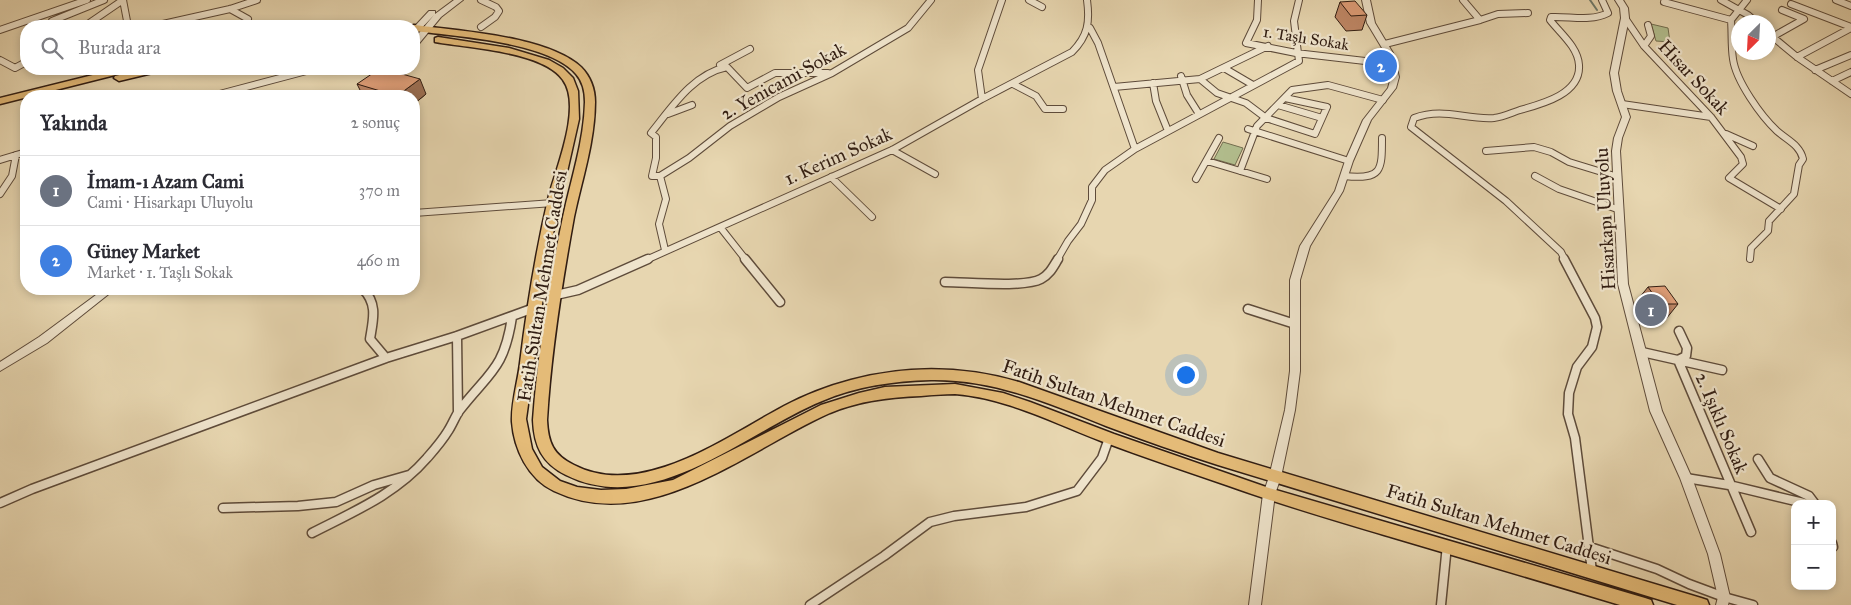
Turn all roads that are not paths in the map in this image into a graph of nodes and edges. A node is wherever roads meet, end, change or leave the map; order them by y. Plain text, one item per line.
1 (104, 0) edge
2 (122, 0) edge
3 (257, 0) edge
4 (449, 0) edge
5 (459, 0) edge
6 (481, 0) edge
7 (931, 0) edge
8 (1002, 0) edge
9 (1029, 0) edge
10 (1087, 0) edge
11 (1258, 0) edge
12 (1299, 0) edge
13 (1366, 0) edge
14 (1463, 0) edge
15 (1602, 0) edge
16 (1619, 0) edge
17 (1722, 0) edge
18 (1747, 0) edge
19 (1797, 0) edge
20 (1836, 0) edge
21 (83, 1) edge
22 (1664, 2) dead end
23 (1791, 4) junction
24 (1851, 6) edge
25 (1042, 7) dead end
26 (230, 9) junction
27 (1739, 10) junction
28 (1528, 14) dead end
29 (1733, 15) edge
30 (1746, 15) edge
31 (1625, 18) junction
32 (248, 19) dead end
33 (29, 20) edge
34 (57, 20) edge
35 (94, 20) edge
36 (127, 20) edge
37 (181, 20) edge
38 (1480, 20) junction
39 (1731, 20) edge
40 (20, 23) edge
41 (1648, 25) dead end
42 (480, 28) dead end
43 (1090, 28) junction
44 (1851, 28) edge
45 (0, 30) edge
46 (420, 30) edge
47 (420, 31) edge
48 (1776, 32) edge
49 (420, 34) edge
50 (420, 35) edge
51 (1776, 40) edge
52 (1384, 44) junction
53 (1268, 46) junction
54 (1644, 46) junction
55 (750, 49) dead end
56 (1296, 53) junction
57 (1851, 55) edge
58 (1797, 57) junction
59 (0, 60) edge
60 (1733, 60) edge
61 (778, 64) dead end
62 (1392, 64) junction
63 (20, 65) edge
64 (716, 68) junction
65 (1224, 68) junction
66 (1815, 70) junction
67 (1851, 72) edge
68 (774, 73) junction
69 (832, 73) junction
70 (105, 75) edge
71 (133, 75) edge
72 (294, 75) edge
73 (377, 75) edge
74 (385, 75) edge
75 (1181, 77) junction
76 (1200, 79) junction
77 (1832, 81) junction
78 (1153, 83) junction
79 (1012, 84) junction
80 (1253, 85) junction
81 (1114, 87) junction
82 (47, 90) edge
83 (71, 90) edge
84 (245, 90) edge
85 (360, 90) edge
86 (369, 90) edge
87 (1851, 94) edge
88 (20, 97) edge
89 (1229, 98) junction
90 (1285, 98) junction
91 (982, 100) junction
92 (1383, 100) junction
93 (0, 102) edge
94 (20, 103) edge
95 (1622, 104) junction
96 (692, 105) dead end
97 (1278, 105) junction
98 (0, 108) edge
99 (1063, 109) dead end
100 (1199, 114) junction
101 (666, 115) junction
102 (1711, 117) junction
103 (1266, 118) junction
104 (1322, 118) junction
105 (1248, 129) dead end
106 (1168, 131) junction
107 (1256, 132) junction
108 (1726, 134) junction
109 (1219, 138) dead end
110 (1382, 138) dead end
111 (1753, 146) dead end
112 (1135, 149) junction
113 (892, 150) junction
114 (1486, 151) dead end
115 (20, 154) edge
116 (16, 155) junction
117 (0, 160) edge
118 (1207, 161) junction
119 (1349, 161) junction
120 (1240, 171) junction
121 (935, 174) dead end
122 (660, 176) junction
123 (1344, 176) junction
124 (1535, 176) dead end
125 (831, 177) junction
126 (1618, 177) junction
127 (1267, 179) dead end
128 (1196, 180) dead end
129 (0, 194) edge
130 (553, 204) junction
131 (1781, 209) junction
132 (1620, 210) junction
133 (420, 213) edge
134 (872, 217) dead end
135 (720, 226) junction
136 (665, 250) junction
137 (1750, 259) dead end
138 (945, 282) dead end
139 (556, 294) junction
140 (102, 295) edge
141 (371, 295) edge
142 (780, 302) dead end
143 (534, 308) junction
144 (1248, 309) dead end
145 (512, 317) junction
146 (1295, 324) junction
147 (1678, 331) dead end
148 (457, 336) junction
149 (1642, 352) junction
150 (386, 358) junction
151 (1678, 360) junction
152 (0, 367) edge
153 (1722, 370) dead end
154 (458, 413) junction
155 (1109, 438) junction
156 (1758, 459) dead end
157 (411, 474) junction
158 (1275, 477) junction
159 (1686, 478) junction
160 (1729, 485) junction
161 (1269, 494) junction
162 (1791, 500) edge
163 (1812, 500) edge
164 (0, 503) edge
165 (223, 508) dead end
166 (1751, 532) dead end
167 (312, 533) dead end
168 (1447, 545) junction
169 (1590, 547) junction
170 (1592, 571) junction
171 (1723, 601) edge
172 (810, 605) edge
173 (1256, 605) edge
174 (1441, 605) edge
175 (1645, 605) edge
176 (1701, 605) edge
177 (1753, 605) edge

1 - 34 street
2 - 35 street
2 - 36 street
3 - 26 street
4 - 46 street
5 - 47 street
6 - 42 street
7 - 69 street, 2. Yenicami Sokak
8 - 91 street
9 - 25 street
10 - 43 street
11 - 53 street, 1. Taşlı Sokak
12 - 56 street
13 - 52 street
14 - 38 street
15 - 169 street
16 - 31 street, Hisarkapı Uluyolu
17 - 27 street
18 - 27 street
19 - 23 street
20 - 24 street
21 - 33 street
22 - 39 street
23 - 44 street
23 - 48 street
26 - 32 street
26 - 37 street
27 - 29 street
27 - 30 street
28 - 38 street
31 - 54 street, Hisar Sokak
31 - 95 street, Hisarkapı Uluyolu
38 - 52 street
40 - 45 street
41 - 54 street
43 - 79 street, 1. Kerim Sokak
43 - 81 street
44 - 58 street
49 - 139 main road, Fatih Sultan Mehmet Caddesi
50 - 130 main road, Fatih Sultan Mehmet Caddesi
51 - 58 street
52 - 62 street
53 - 56 street, 1. Taşlı Sokak
53 - 65 street
54 - 102 street, Hisar Sokak
55 - 64 street
56 - 62 street, 1. Taşlı Sokak
56 - 80 street
57 - 66 street
58 - 66 street
59 - 63 street
60 - 131 street
61 - 68 street
62 - 92 street
64 - 68 street
64 - 101 street
65 - 76 street
65 - 80 street
66 - 77 street
67 - 77 street
68 - 69 street
69 - 122 street, 2. Yenicami Sokak
70 - 82 main road
71 - 83 main road
72 - 84 street
73 - 85 street
74 - 86 street
75 - 76 street
75 - 78 street
75 - 100 street
76 - 89 street
77 - 87 street
78 - 81 street
78 - 106 street
79 - 91 street, 1. Kerim Sokak
79 - 99 street
80 - 89 street
81 - 112 street
88 - 93 main road
89 - 100 street
89 - 103 street
90 - 92 street
90 - 97 street
90 - 104 street
91 - 113 street, 1. Kerim Sokak
92 - 119 street
94 - 98 main road
95 - 102 street
95 - 126 street, Hisarkapı Uluyolu
96 - 101 street
97 - 103 street
97 - 104 street
100 - 106 street
101 - 122 street
102 - 108 street, Hisar Sokak
103 - 104 street
103 - 107 street
105 - 107 street
106 - 112 street
107 - 119 street
107 - 120 street
108 - 111 street
108 - 131 street, Hisar Sokak
109 - 118 street
110 - 123 street
112 - 138 street
113 - 121 street
113 - 125 street, 1. Kerim Sokak
114 - 126 street
115 - 116 street
116 - 117 street
116 - 129 street
118 - 120 street
118 - 128 street
119 - 123 street
120 - 127 street
122 - 136 street
123 - 146 street
124 - 132 street
125 - 134 street
125 - 135 street, 1. Kerim Sokak
126 - 132 street, Hisarkapı Uluyolu
130 - 133 street
130 - 143 main road, Fatih Sultan Mehmet Caddesi
131 - 137 street
132 - 149 street, Hisarkapı Uluyolu
135 - 136 street, 1. Kerim Sokak
135 - 142 street
136 - 139 street, 1. Kerim Sokak
139 - 158 main road, Fatih Sultan Mehmet Caddesi
140 - 152 street
141 - 150 street
143 - 145 street
143 - 155 main road, Fatih Sultan Mehmet Caddesi
144 - 146 street
145 - 148 street
145 - 154 street
146 - 158 street
147 - 151 street, 2. Işıklı Sokak
148 - 150 street
148 - 154 street
149 - 151 street
149 - 159 street, Hisarkapı Uluyolu
150 - 164 street
151 - 153 street
151 - 160 street, 2. Işıklı Sokak
154 - 157 street
155 - 161 main road, Fatih Sultan Mehmet Caddesi
155 - 172 street
156 - 163 street
157 - 165 street
157 - 167 street
158 - 161 street
158 - 170 main road, Fatih Sultan Mehmet Caddesi
159 - 160 street
159 - 171 street, Hisarkapı Uluyolu
160 - 162 street
160 - 166 street, 2. Işıklı Sokak
161 - 168 main road, Fatih Sultan Mehmet Caddesi
161 - 173 street
168 - 174 street
168 - 175 main road, Fatih Sultan Mehmet Caddesi
169 - 170 street
169 - 171 street
170 - 176 main road, Fatih Sultan Mehmet Caddesi
171 - 177 street

